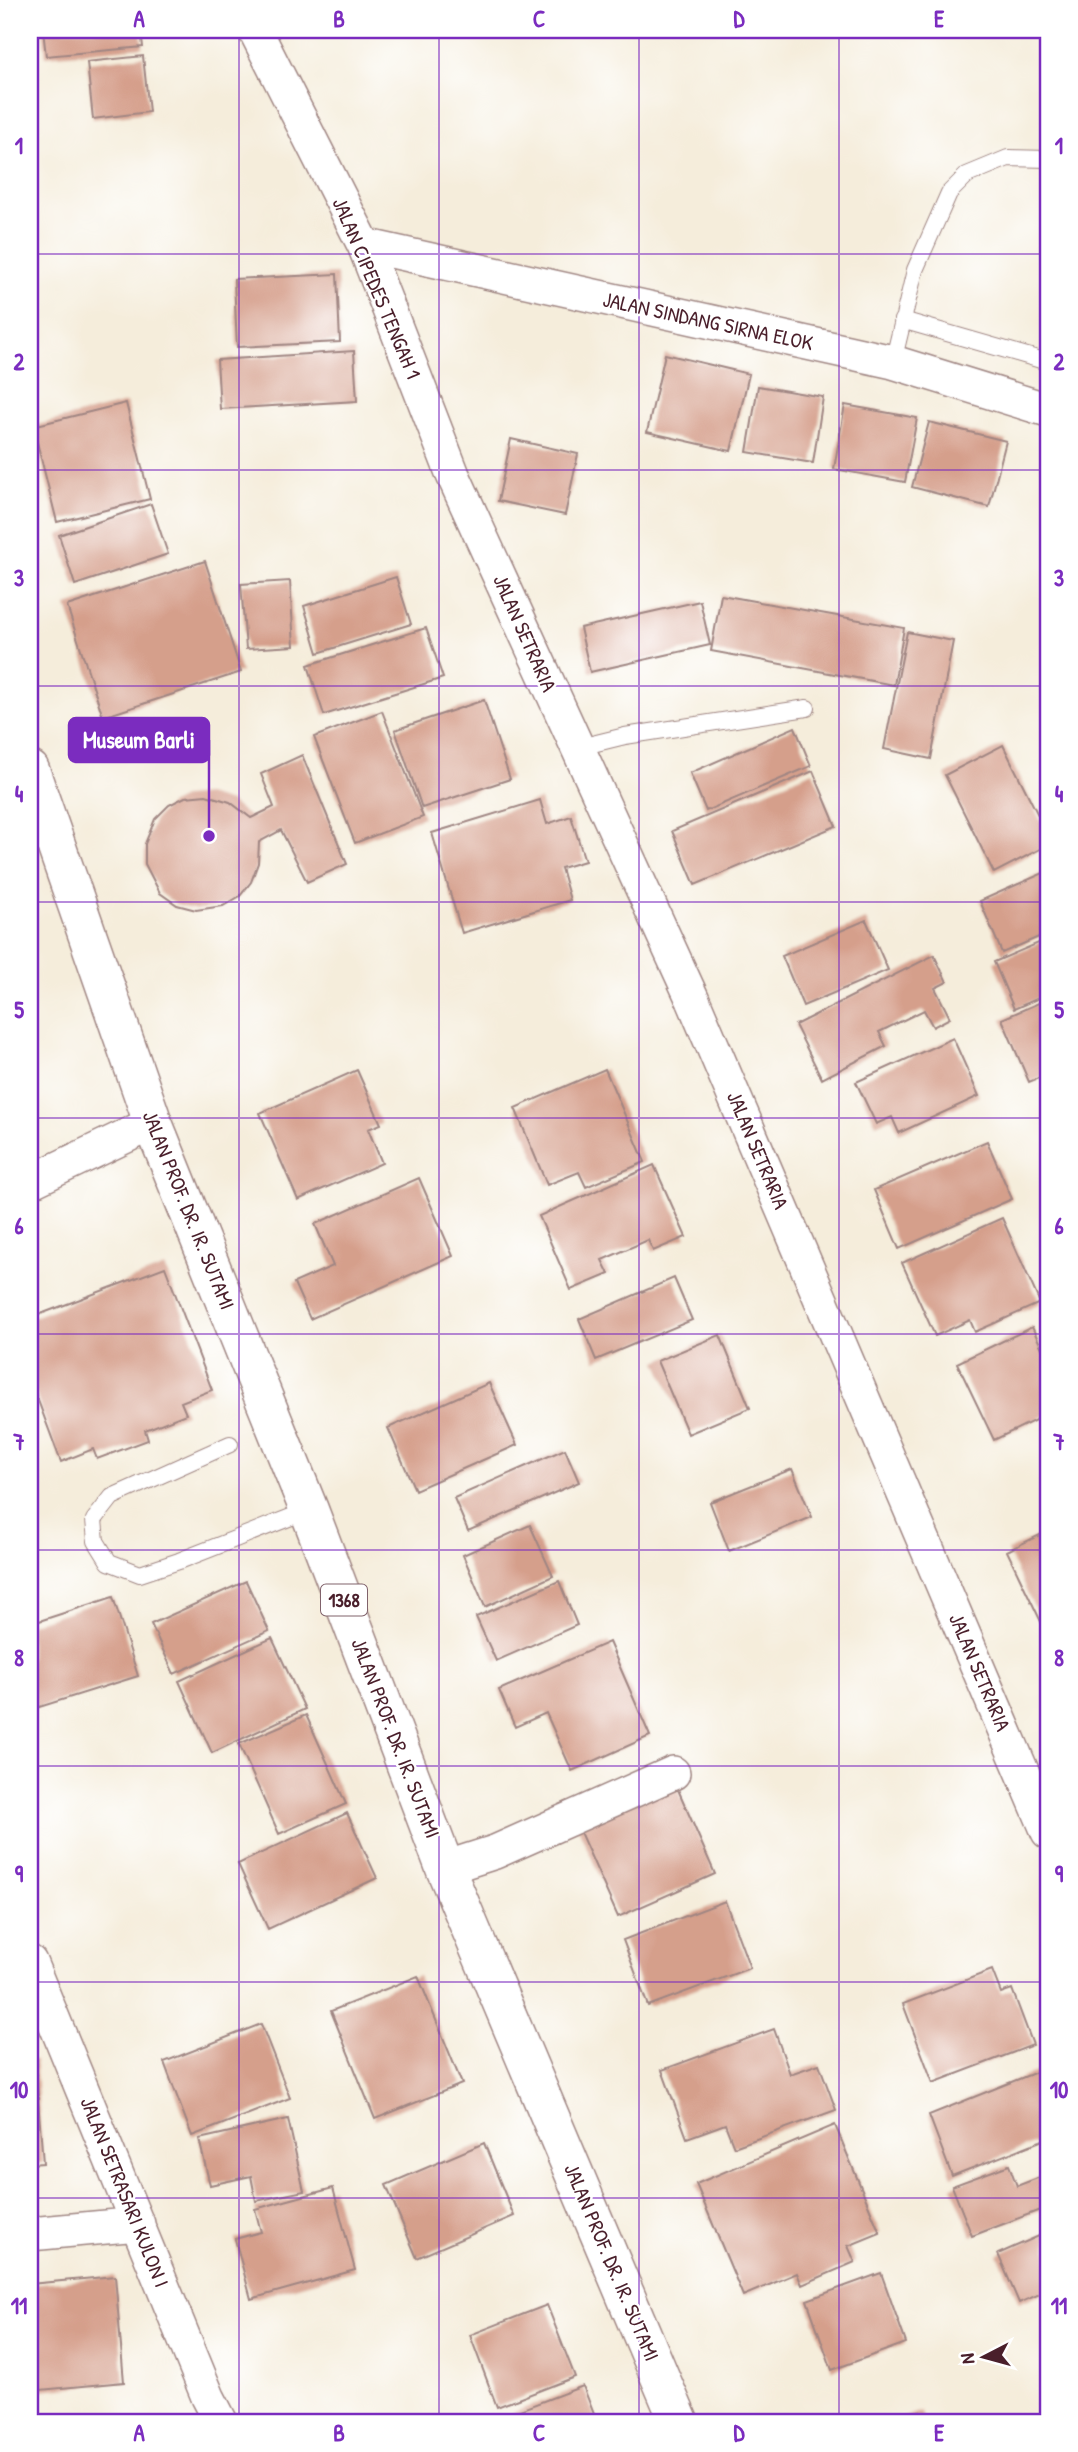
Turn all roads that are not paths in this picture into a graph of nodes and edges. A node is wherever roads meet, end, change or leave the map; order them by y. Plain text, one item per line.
1 (255, 30) edge
2 (1048, 159) edge
3 (364, 245) junction
4 (902, 320) junction
5 (893, 362) junction
6 (1048, 362) edge
7 (1048, 410) edge
8 (453, 475) joint
9 (807, 708) dead end
10 (576, 748) junction
11 (30, 771) edge
12 (153, 1123) junction
13 (30, 1182) edge
14 (230, 1444) dead end
15 (309, 1510) junction
16 (673, 1773) dead end
17 (1048, 1832) edge
18 (446, 1868) junction
19 (30, 1962) edge
20 (138, 2224) junction
21 (30, 2234) edge
22 (221, 2422) edge
23 (679, 2422) edge

1 - 3 street, JALAN CIPEDES TENGAH 1
2 - 4 lane
3 - 5 street, JALAN SINDANG SIRNA ELOK
3 - 8 street, JALAN CIPEDES TENGAH 1
4 - 5 lane
4 - 6 lane
5 - 7 street, JALAN SINDANG SIRNA ELOK
8 - 10 street, JALAN SETRARIA
9 - 10 lane
10 - 17 street, JALAN SETRARIA
11 - 12 main road, JALAN PROF. DR. IR. SUTAMI / 1368
12 - 13 street
12 - 15 main road, JALAN PROF. DR. IR. SUTAMI / 1368
14 - 15 lane
15 - 18 main road, JALAN PROF. DR. IR. SUTAMI / 1368
16 - 18 street
18 - 23 main road, JALAN PROF. DR. IR. SUTAMI / 1368
19 - 20 street, JALAN SETRASARI KULON I
20 - 21 street
20 - 22 street, JALAN SETRASARI KULON I

